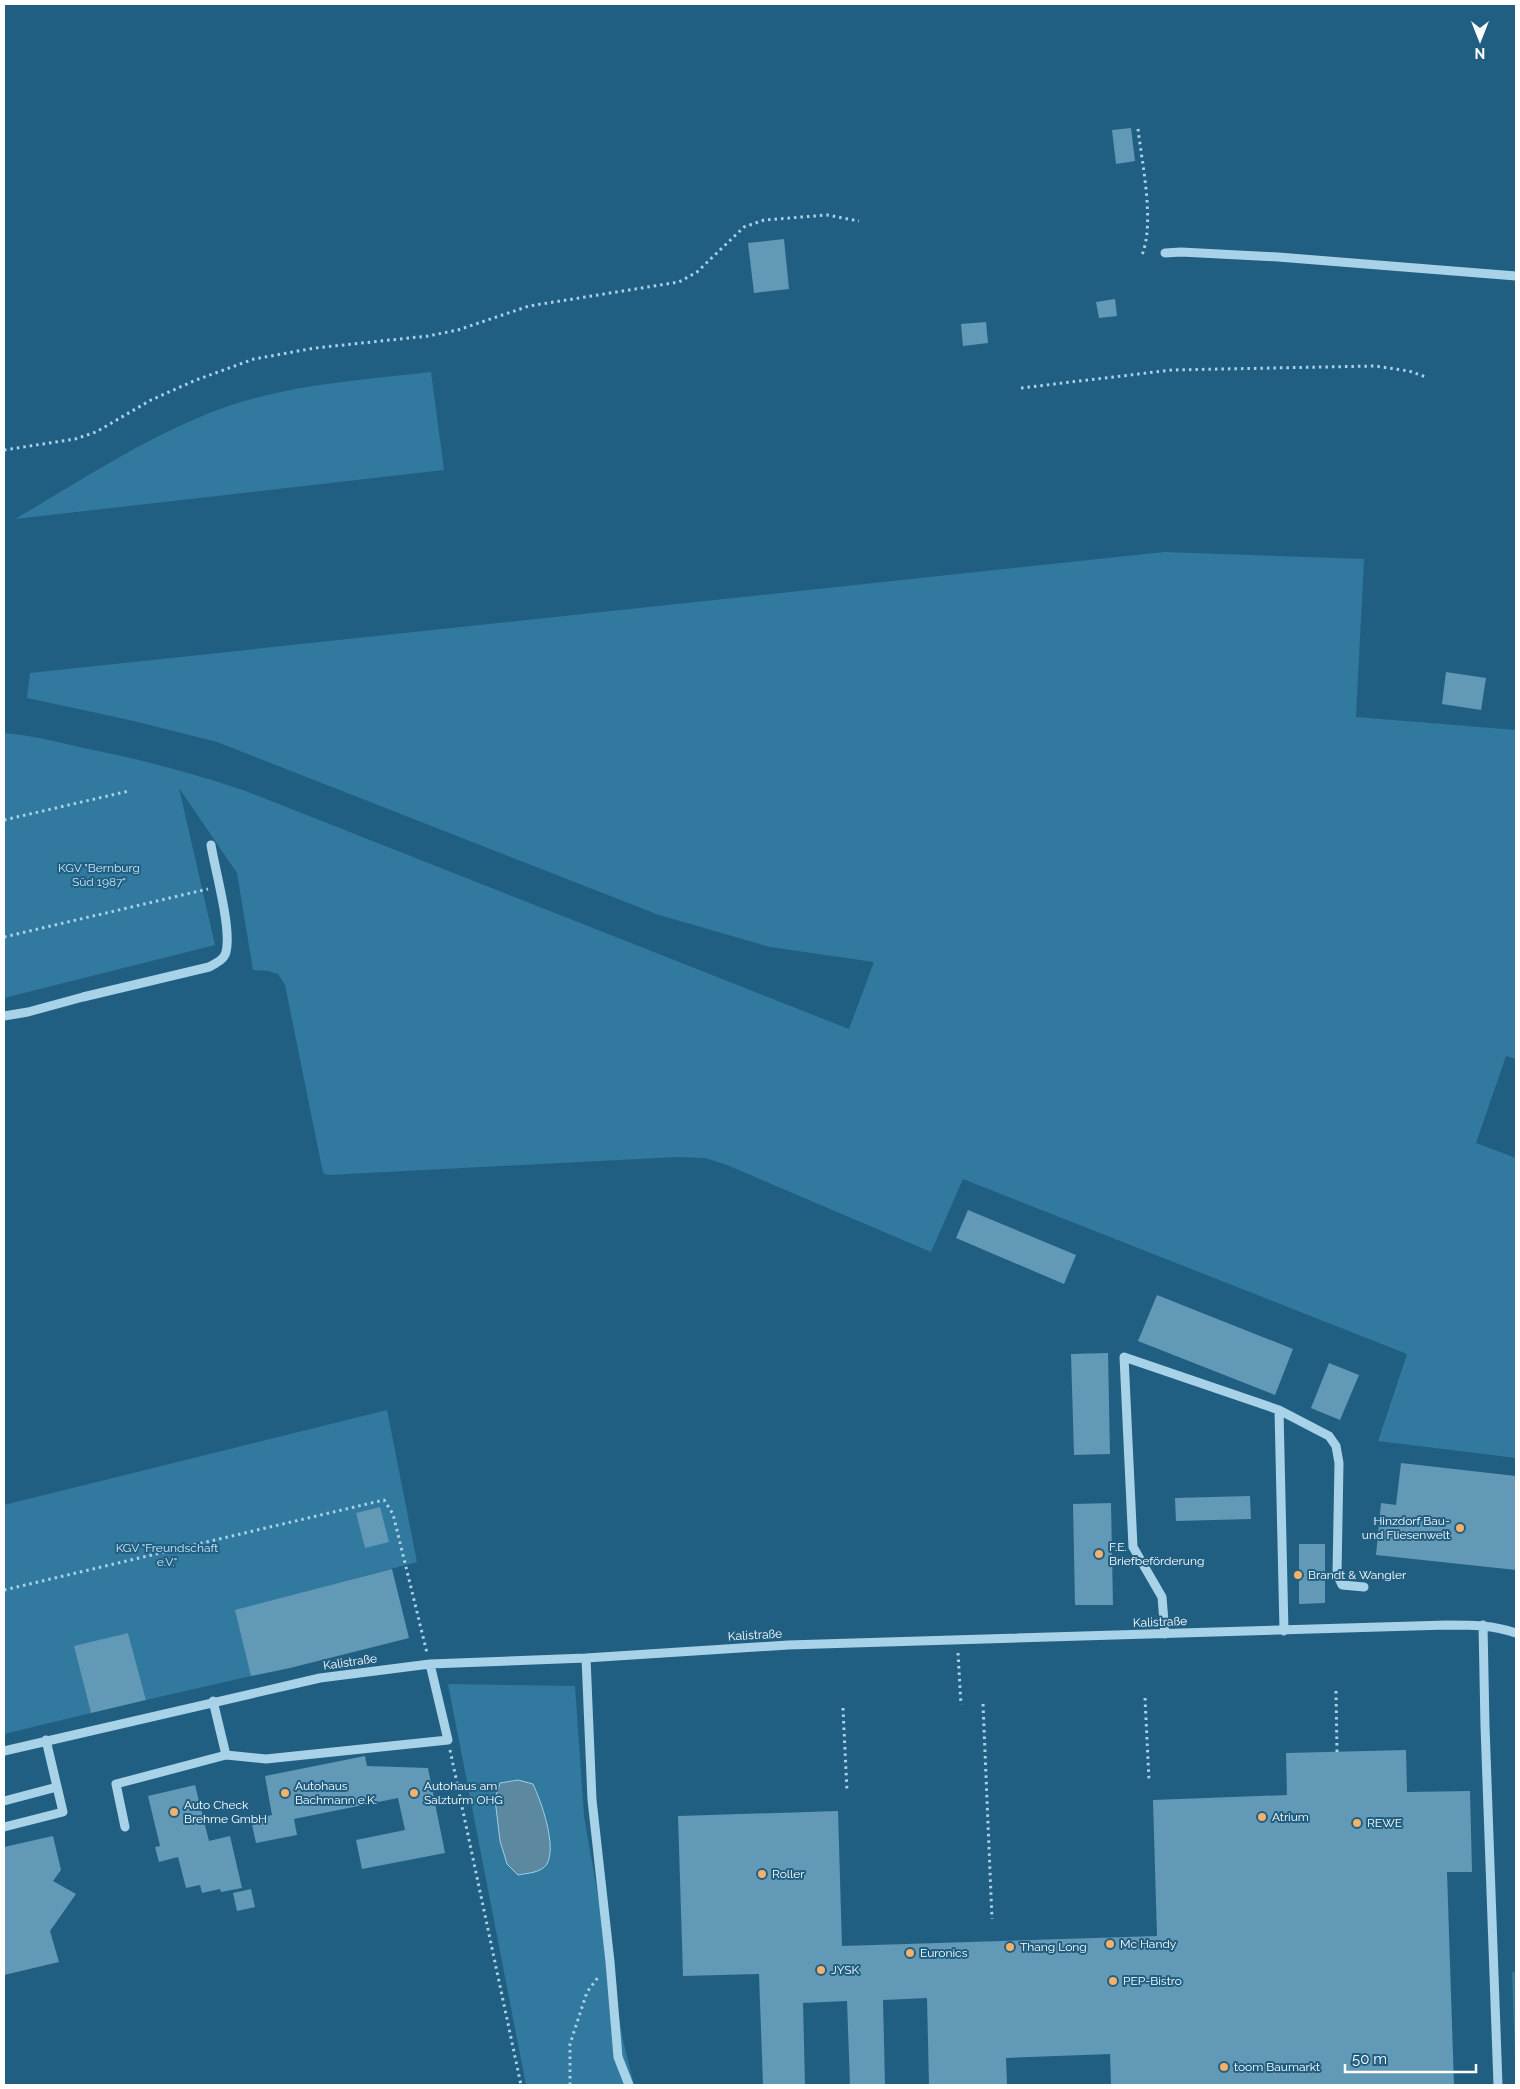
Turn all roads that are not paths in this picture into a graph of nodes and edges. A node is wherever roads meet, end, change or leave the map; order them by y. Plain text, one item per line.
1 (1165, 253) dead end
2 (1516, 276) edge
3 (210, 845) dead end
4 (4, 1016) edge
5 (1279, 1410) junction
6 (1364, 1587) dead end
7 (1483, 1625) junction
8 (1284, 1631) junction
9 (1516, 1633) edge
10 (1165, 1634) junction
11 (586, 1658) junction
12 (430, 1664) junction
13 (213, 1701) junction
14 (46, 1740) junction
15 (4, 1750) edge
16 (226, 1755) junction
17 (57, 1787) junction
18 (4, 1801) edge
19 (4, 1827) edge
20 (125, 1827) dead end
21 (629, 2085) edge
22 (1498, 2085) edge

1 - 2 street
3 - 4 street
5 - 6 street
5 - 8 street
5 - 10 street
7 - 8 street, Kalistraße
7 - 9 street, Kalistraße
7 - 22 street
8 - 10 street, Kalistraße
10 - 11 street, Kalistraße
11 - 12 street, Kalistraße
11 - 21 street
12 - 13 street, Kalistraße
12 - 16 street
13 - 14 street, Kalistraße
13 - 16 street
14 - 15 street, Kalistraße
14 - 17 street
16 - 20 street
17 - 18 street
17 - 19 street

